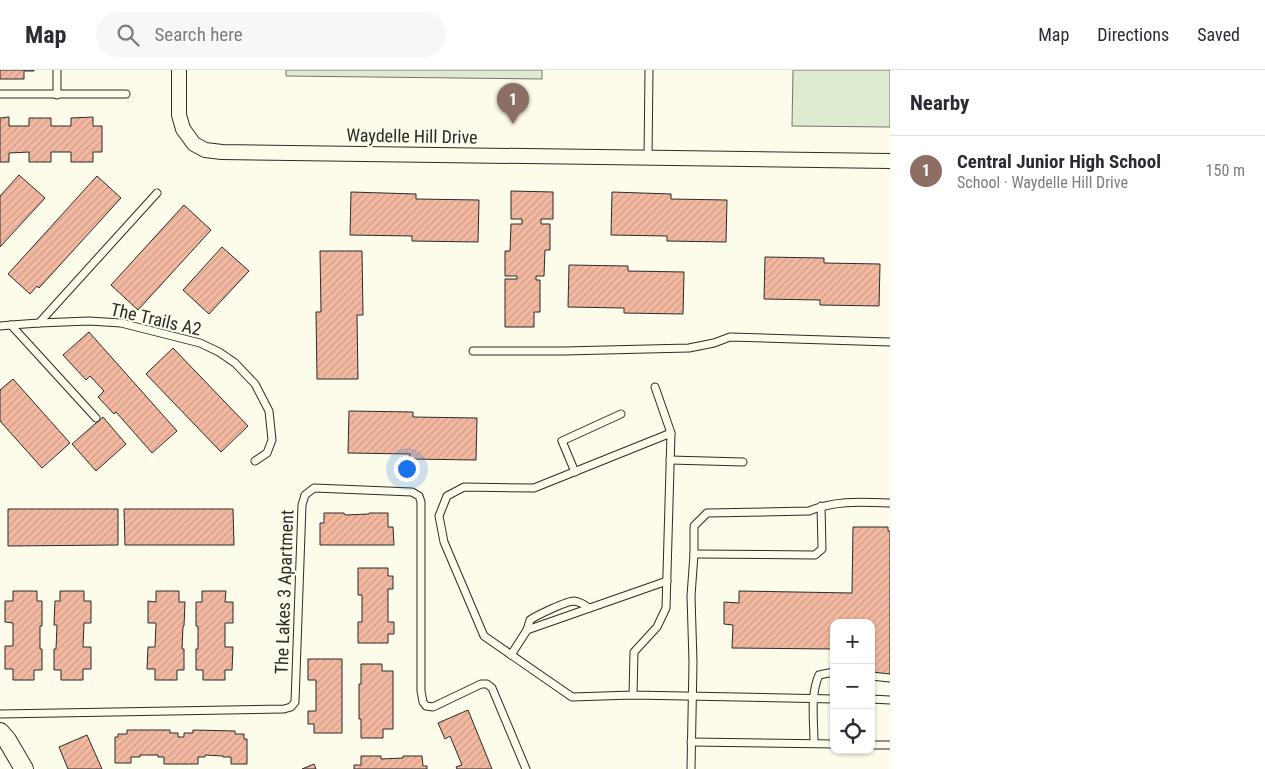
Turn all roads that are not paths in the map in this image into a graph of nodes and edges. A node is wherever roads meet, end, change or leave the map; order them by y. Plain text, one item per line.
1 (57, 70) edge
2 (179, 70) edge
3 (649, 70) edge
4 (0, 94) edge
5 (57, 94) junction
6 (126, 94) dead end
7 (648, 158) junction
8 (890, 161) edge
9 (157, 193) dead end
10 (40, 323) junction
11 (10, 325) junction
12 (0, 326) edge
13 (890, 342) edge
14 (473, 351) dead end
15 (656, 387) dead end
16 (621, 414) dead end
17 (96, 418) dead end
18 (671, 432) junction
19 (670, 460) junction
20 (255, 461) dead end
21 (743, 462) dead end
22 (575, 472) junction
23 (890, 503) edge
24 (821, 506) junction
25 (694, 554) junction
26 (667, 581) junction
27 (589, 608) junction
28 (527, 630) junction
29 (511, 655) junction
30 (830, 673) edge
31 (875, 676) edge
32 (890, 678) edge
33 (633, 695) junction
34 (692, 696) junction
35 (814, 698) junction
36 (830, 699) edge
37 (875, 700) edge
38 (890, 700) edge
39 (0, 714) edge
40 (0, 732) edge
41 (691, 742) junction
42 (814, 743) junction
43 (830, 744) edge
44 (875, 745) edge
45 (890, 745) edge
46 (24, 769) edge
47 (526, 769) edge
48 (691, 769) edge

1 - 5 lane
2 - 7 street, Waydelle Hill Drive
3 - 7 lane
4 - 5 lane
5 - 6 lane
7 - 8 street, Waydelle Hill Drive
9 - 10 lane
10 - 11 lane, The Trails A2
10 - 20 lane, The Trails A2
11 - 12 lane, The Trails A2
11 - 17 lane
13 - 14 lane
15 - 18 lane
16 - 22 lane
18 - 19 lane
18 - 22 lane
19 - 21 lane
19 - 26 lane
22 - 29 lane
23 - 24 lane
24 - 25 lane
24 - 25 lane
25 - 34 lane
26 - 27 lane
26 - 33 lane
27 - 28 lane
27 - 28 lane
28 - 29 lane
29 - 33 lane
30 - 35 lane
31 - 32 lane
33 - 34 lane
34 - 35 lane
34 - 41 lane
35 - 36 lane
35 - 42 lane
37 - 38 lane
39 - 47 lane, The Lakes 3 Apartment
40 - 46 street
41 - 42 lane
41 - 48 lane
42 - 43 lane
44 - 45 lane

